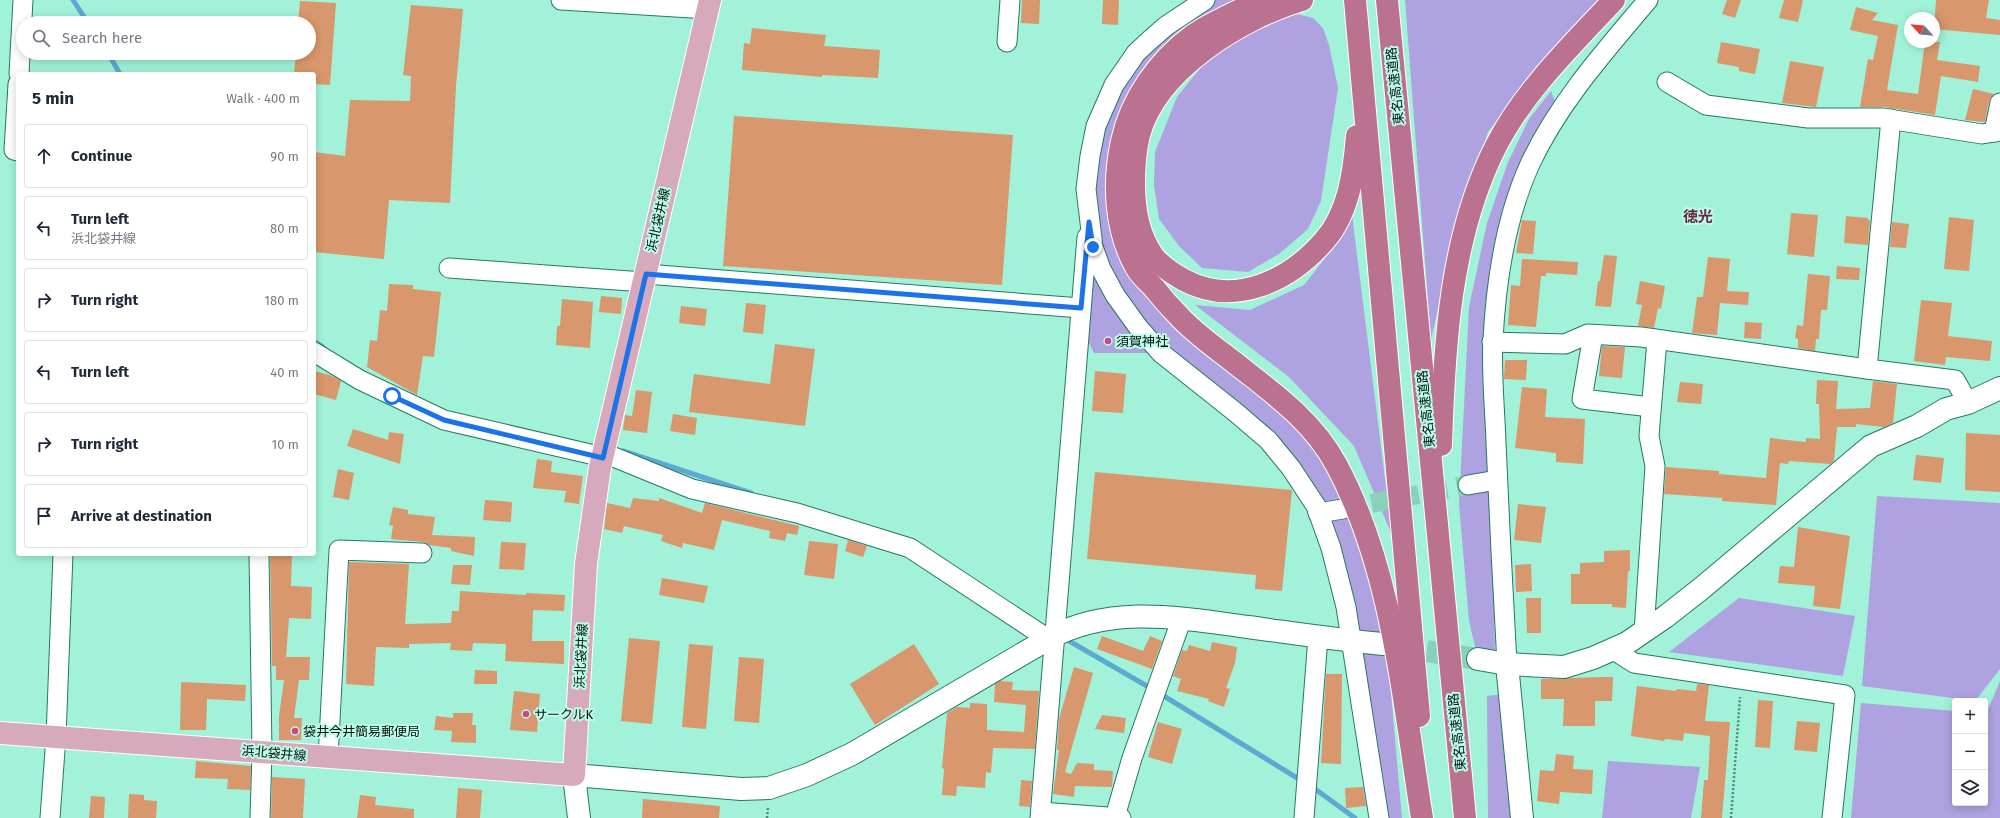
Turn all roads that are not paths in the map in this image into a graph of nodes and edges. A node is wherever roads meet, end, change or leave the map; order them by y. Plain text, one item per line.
1 (23, 0) edge
2 (561, 0) edge
3 (1010, 0) edge
4 (1205, 0) edge
5 (1262, 0) edge
6 (1302, 0) edge
7 (1355, 0) edge
8 (1614, 0) edge
9 (1648, 0) edge
10 (709, 5) edge
11 (1388, 10) edge
12 (22, 16) edge
13 (1007, 42) dead end
14 (20, 60) edge
15 (19, 72) edge
16 (1362, 77) junction
17 (1667, 82) dead end
18 (2000, 103) edge
19 (16, 117) edge
20 (1891, 119) junction
21 (1997, 132) edge
22 (16, 150) edge
23 (1089, 222) junction
24 (449, 268) dead end
25 (645, 278) junction
26 (1081, 308) junction
27 (1593, 335) junction
28 (1657, 340) junction
29 (1492, 342) junction
30 (316, 353) edge
31 (1867, 370) junction
32 (2000, 388) edge
33 (1968, 403) junction
34 (1651, 407) junction
35 (603, 455) junction
36 (1497, 480) junction
37 (1468, 485) tunnel mouth
38 (1343, 509) tunnel mouth
39 (1318, 513) junction
40 (1438, 533) junction
41 (422, 553) dead end
42 (63, 556) edge
43 (259, 556) edge
44 (1182, 618) junction
45 (1644, 632) junction
46 (1318, 637) junction
47 (1051, 638) junction
48 (1350, 641) junction
49 (1383, 644) tunnel mouth
50 (1612, 649) junction
51 (1478, 659) tunnel mouth
52 (1507, 664) junction
53 (0, 733) edge
54 (56, 737) junction
55 (262, 752) junction
56 (328, 758) junction
57 (574, 775) junction
58 (1041, 815) edge
59 (50, 818) edge
60 (260, 818) edge
61 (579, 818) edge
62 (1115, 818) edge
63 (1121, 818) edge
64 (1304, 818) edge
65 (1379, 818) edge
66 (1422, 818) edge
67 (1428, 818) edge
68 (1466, 818) edge
69 (1522, 818) edge
70 (1832, 818) edge

1 - 12 street
2 - 10 street
3 - 13 street
4 - 23 street
5 - 66 highway
6 - 16 highway
7 - 16 highway
8 - 40 highway
9 - 29 street
10 - 25 main road, 浜北袋井線
11 - 40 highway, 東名高速道路
14 - 15 street
16 - 67 highway
17 - 20 street
18 - 21 street
19 - 22 street
20 - 21 street
20 - 31 street
23 - 26 street
23 - 39 street
24 - 25 street
25 - 26 street
25 - 35 main road, 浜北袋井線
26 - 47 street
27 - 28 street
27 - 29 street
27 - 34 street
28 - 31 street
28 - 34 street
29 - 36 street
30 - 35 street
31 - 33 street
32 - 33 street
33 - 45 street
34 - 45 street
35 - 47 street
35 - 57 main road, 浜北袋井線
36 - 37 street
36 - 52 street
38 - 39 street
39 - 48 street
40 - 68 highway, 東名高速道路
41 - 56 street
42 - 54 street
43 - 55 street
44 - 46 street
44 - 47 street
44 - 62 street
45 - 50 street
46 - 48 street
46 - 64 street
47 - 57 street
47 - 58 street
48 - 49 street
48 - 65 street
50 - 52 street
50 - 70 street
51 - 52 street
52 - 69 street
53 - 54 main road, 浜北袋井線
54 - 55 main road, 浜北袋井線
54 - 59 street
55 - 56 main road, 浜北袋井線
55 - 60 street
56 - 57 main road, 浜北袋井線
57 - 61 street
58 - 62 street
62 - 63 street

